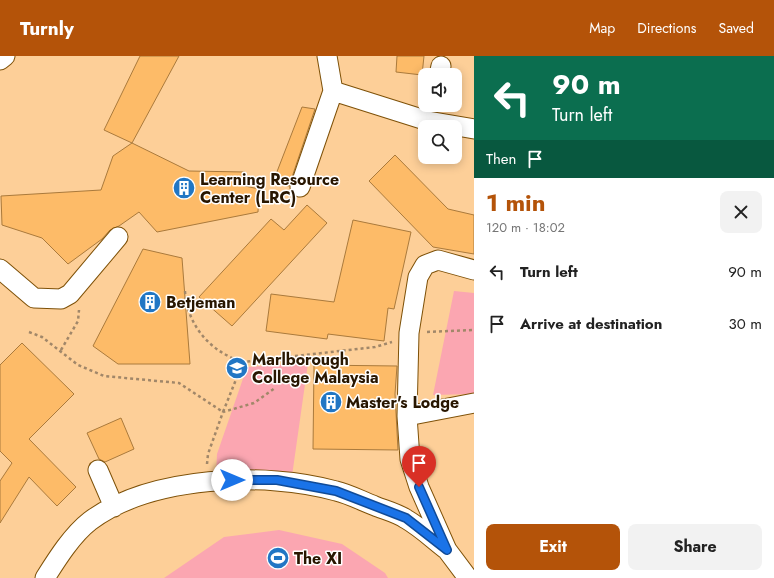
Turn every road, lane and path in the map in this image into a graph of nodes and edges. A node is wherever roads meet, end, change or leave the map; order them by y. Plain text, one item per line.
1 (5, 56) edge
2 (327, 56) edge
3 (0, 60) edge
4 (333, 92) junction
5 (430, 113) edge
6 (474, 129) edge
7 (300, 187) dead end
8 (118, 237) dead end
9 (0, 269) edge
10 (474, 270) edge
11 (185, 290) dead end
12 (70, 294) junction
13 (474, 330) edge
14 (29, 332) dead end
15 (409, 333) junction
16 (61, 350) junction
17 (242, 362) junction
18 (275, 388) dead end
19 (474, 403) edge
20 (223, 412) junction
21 (407, 416) junction
22 (98, 470) dead end
23 (206, 482) junction
24 (114, 507) junction
25 (447, 550) junction
26 (46, 578) edge
27 (468, 578) edge

1 - 3 lane
2 - 4 lane
4 - 5 lane
4 - 7 lane
5 - 6 lane
8 - 12 lane
9 - 12 lane
10 - 15 lane
11 - 17 path
12 - 16 path
13 - 15 path
14 - 16 path
15 - 17 path
15 - 21 lane
16 - 20 path
17 - 20 path
18 - 20 path
19 - 21 lane
20 - 23 path
21 - 25 lane
22 - 24 lane
23 - 24 lane
23 - 25 lane
24 - 26 lane
25 - 27 lane

